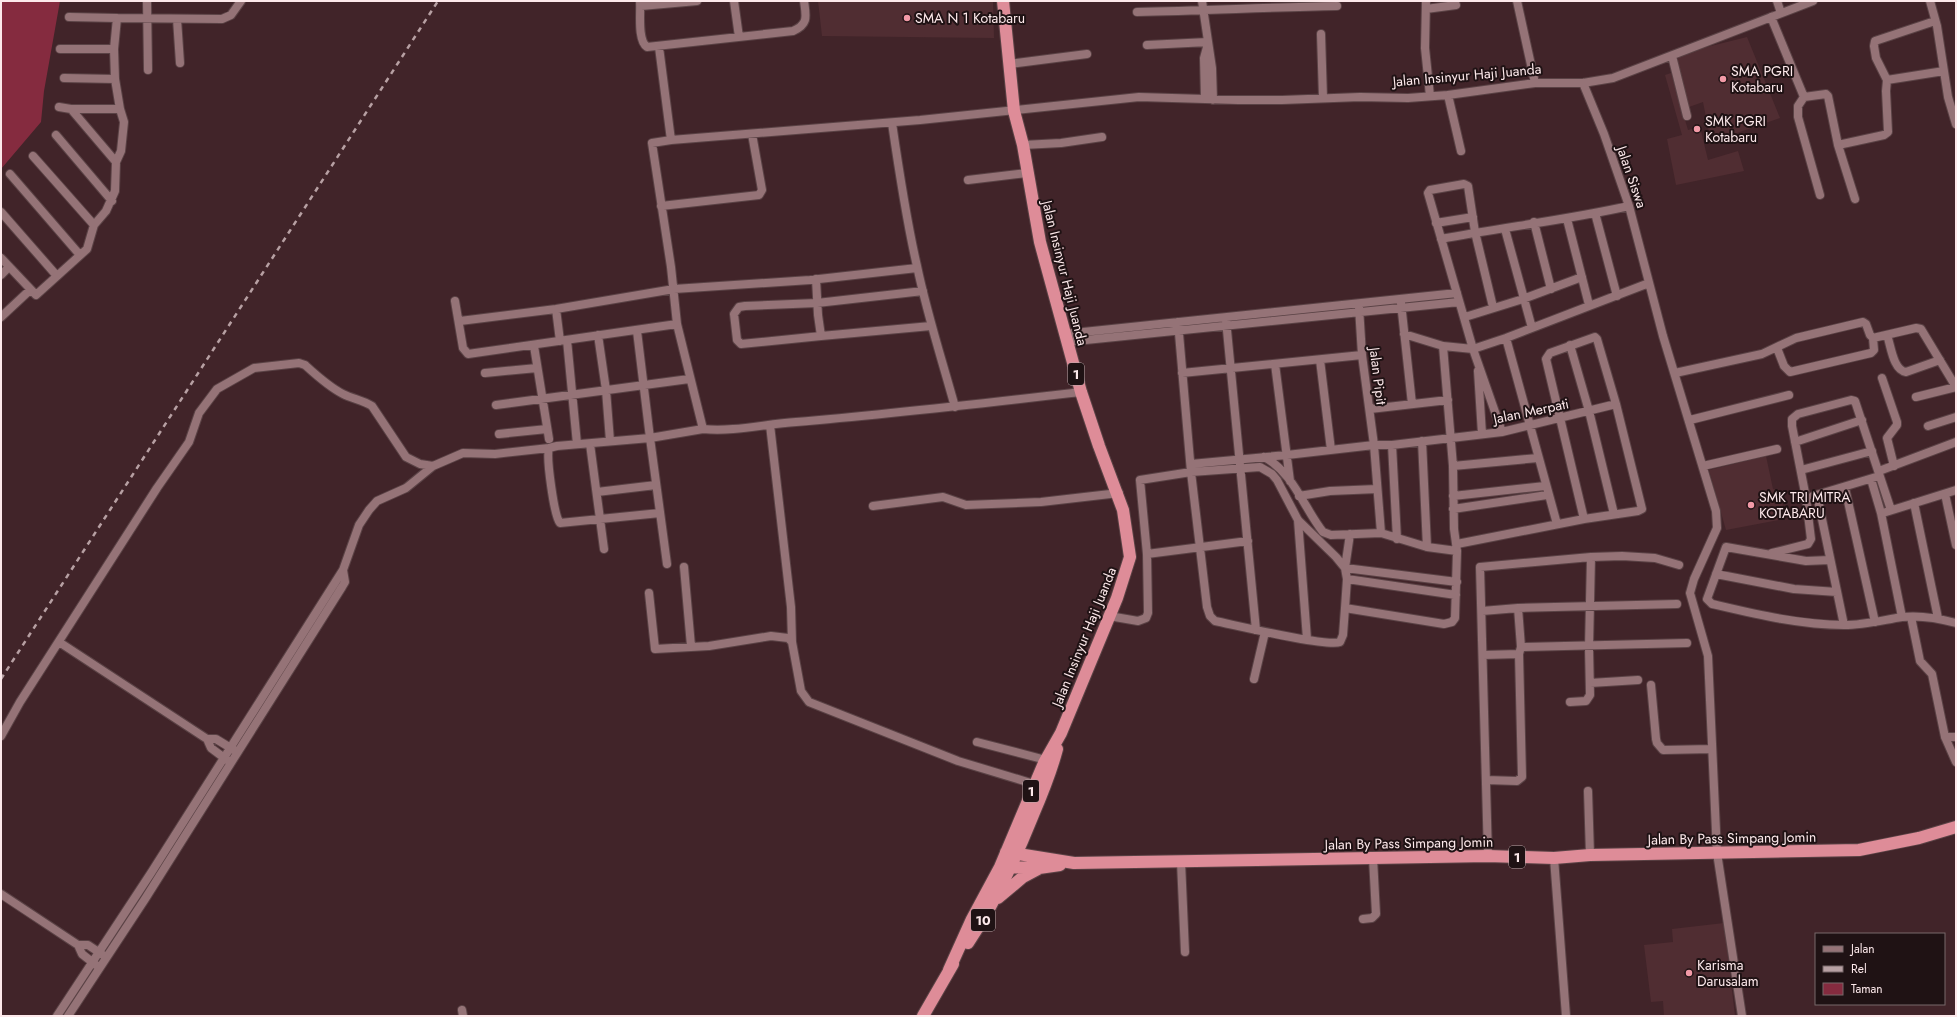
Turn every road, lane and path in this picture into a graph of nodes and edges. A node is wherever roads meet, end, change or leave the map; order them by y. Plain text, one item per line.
1 (147, 1) edge
2 (241, 1) edge
3 (697, 1) edge
4 (734, 1) edge
5 (804, 1) edge
6 (1003, 1) edge
7 (1202, 1) edge
8 (1517, 1) edge
9 (1777, 1) edge
10 (1814, 1) edge
11 (1930, 1) edge
12 (640, 3) edge
13 (1292, 4) edge
14 (1426, 5) edge
15 (1456, 5) dead end
16 (1337, 6) dead end
17 (1136, 12) dead end
18 (1203, 12) junction
19 (1781, 13) junction
20 (69, 17) dead end
21 (1772, 17) junction
22 (117, 18) junction
23 (147, 18) junction
24 (177, 19) junction
25 (1935, 22) junction
26 (1321, 34) dead end
27 (739, 37) junction
28 (1208, 44) junction
29 (1147, 45) dead end
30 (658, 46) junction
31 (60, 49) dead end
32 (114, 49) junction
33 (1087, 54) dead end
34 (1672, 56) junction
35 (180, 63) dead end
36 (1008, 64) junction
37 (148, 70) dead end
38 (1944, 71) junction
39 (64, 78) dead end
40 (116, 79) junction
41 (1887, 80) junction
42 (1535, 83) junction
43 (1583, 83) junction
44 (1448, 95) junction
45 (1430, 96) junction
46 (1804, 97) junction
47 (1323, 98) junction
48 (1209, 99) junction
49 (59, 107) dead end
50 (71, 109) junction
51 (120, 109) junction
52 (1014, 111) junction
53 (1687, 116) dead end
54 (892, 123) junction
55 (1956, 124) edge
56 (752, 134) junction
57 (56, 135) dead end
58 (1102, 137) dead end
59 (671, 140) junction
60 (1023, 145) junction
61 (1838, 145) junction
62 (1461, 151) dead end
63 (33, 156) dead end
64 (116, 162) junction
65 (1027, 172) junction
66 (10, 174) dead end
67 (968, 180) dead end
68 (1820, 195) dead end
69 (1855, 199) dead end
70 (112, 201) junction
71 (661, 206) junction
72 (1629, 206) junction
73 (1, 212) edge
74 (1595, 213) junction
75 (1473, 217) junction
76 (1567, 219) junction
77 (1534, 222) junction
78 (1436, 223) junction
79 (94, 225) junction
80 (1506, 229) junction
81 (1475, 232) junction
82 (1441, 239) junction
83 (80, 255) junction
84 (1, 258) edge
85 (9, 267) junction
86 (917, 268) junction
87 (1, 275) edge
88 (57, 276) junction
89 (1582, 277) junction
90 (816, 279) junction
91 (1649, 283) junction
92 (674, 289) junction
93 (1551, 289) junction
94 (30, 290) junction
95 (923, 291) junction
96 (1457, 293) junction
97 (1616, 296) junction
98 (1523, 299) junction
99 (455, 302) dead end
100 (1459, 302) junction
101 (817, 303) junction
102 (1401, 304) junction
103 (1589, 305) junction
104 (1493, 307) junction
105 (1359, 308) junction
106 (556, 309) junction
107 (1, 317) edge
108 (1465, 317) junction
109 (460, 321) junction
110 (1178, 322) junction
111 (1226, 322) junction
112 (677, 324) junction
113 (931, 326) junction
114 (1532, 328) junction
115 (637, 330) junction
116 (1179, 330) junction
117 (1404, 334) junction
118 (598, 335) junction
119 (1887, 335) junction
120 (821, 336) junction
121 (1065, 338) junction
122 (1506, 338) junction
123 (1873, 338) junction
124 (564, 340) junction
125 (1570, 345) junction
126 (534, 346) junction
127 (1442, 346) junction
128 (1777, 348) junction
129 (1473, 349) junction
130 (1362, 355) junction
131 (1320, 360) junction
132 (1478, 360) junction
133 (1940, 360) junction
134 (1275, 364) junction
135 (537, 368) junction
136 (1231, 368) junction
137 (484, 373) dead end
138 (1182, 373) junction
139 (1675, 373) junction
140 (1882, 378) dead end
141 (689, 379) junction
142 (644, 385) junction
143 (1956, 387) edge
144 (606, 390) junction
145 (1081, 392) junction
146 (573, 394) junction
147 (1789, 395) dead end
148 (1916, 397) dead end
149 (542, 398) junction
150 (1448, 400) junction
151 (1412, 404) junction
152 (1616, 404) junction
153 (496, 405) dead end
154 (955, 407) junction
155 (1370, 409) junction
156 (1589, 411) junction
157 (1956, 417) edge
158 (1560, 419) junction
159 (1690, 420) junction
160 (1862, 420) junction
161 (770, 425) junction
162 (1531, 426) junction
163 (1928, 426) dead end
164 (547, 429) junction
165 (702, 429) junction
166 (1502, 432) junction
167 (499, 434) dead end
168 (1482, 434) junction
169 (1451, 437) junction
170 (650, 438) junction
171 (549, 439) dead end
172 (610, 441) junction
173 (1422, 441) junction
174 (1795, 442) junction
175 (1956, 442) edge
176 (577, 444) junction
177 (590, 444) junction
178 (1374, 445) junction
179 (1392, 445) junction
180 (549, 448) junction
181 (1777, 449) dead end
182 (1331, 450) junction
183 (1872, 451) junction
184 (1287, 455) junction
185 (1264, 457) junction
186 (1538, 458) junction
187 (1191, 464) junction
188 (1241, 464) junction
189 (433, 466) junction
190 (1453, 466) junction
191 (1703, 466) junction
192 (1894, 466) junction
193 (1801, 470) junction
194 (1191, 472) junction
195 (1880, 473) junction
196 (1871, 479) junction
197 (1290, 481) junction
198 (656, 485) junction
199 (1545, 486) junction
200 (1845, 488) junction
201 (1377, 489) junction
202 (1956, 490) edge
203 (598, 492) junction
204 (1118, 493) junction
205 (1945, 494) junction
206 (1548, 495) junction
207 (1817, 495) junction
208 (1299, 496) junction
209 (1453, 496) junction
210 (1806, 498) junction
211 (1914, 504) junction
212 (873, 506) dead end
213 (1453, 509) junction
214 (1891, 510) junction
215 (660, 513) junction
216 (1881, 513) junction
217 (1614, 514) junction
218 (1584, 518) junction
219 (601, 520) junction
220 (1298, 520) junction
221 (1557, 524) junction
222 (1381, 533) junction
223 (1350, 534) junction
224 (1397, 539) junction
225 (1248, 542) junction
226 (1956, 545) edge
227 (1427, 547) junction
228 (1457, 547) junction
229 (1200, 548) junction
230 (604, 549) dead end
231 (1147, 554) junction
232 (1770, 554) junction
233 (1591, 557) junction
234 (1830, 560) junction
235 (667, 564) dead end
236 (1679, 566) dead end
237 (684, 567) dead end
238 (1345, 568) junction
239 (343, 570) junction
240 (1716, 574) junction
241 (1347, 579) junction
242 (1457, 582) junction
243 (1837, 592) junction
244 (648, 594) dead end
245 (1456, 595) junction
246 (1677, 604) dead end
247 (1590, 606) junction
248 (1345, 608) junction
249 (1518, 608) junction
250 (1482, 610) junction
251 (1109, 616) junction
252 (1902, 617) junction
253 (1911, 617) junction
254 (1938, 618) junction
255 (1875, 622) junction
256 (1956, 623) edge
257 (1844, 625) junction
258 (1256, 630) junction
259 (1265, 632) junction
260 (1307, 639) junction
261 (59, 642) junction
262 (792, 642) junction
263 (1687, 643) dead end
264 (691, 646) junction
265 (1588, 647) junction
266 (1520, 651) junction
267 (1483, 655) junction
268 (1254, 679) dead end
269 (1638, 680) dead end
270 (1590, 683) junction
271 (1651, 686) dead end
272 (1570, 702) dead end
273 (1061, 733) junction
274 (1, 736) edge
275 (1945, 737) junction
276 (1956, 737) edge
277 (207, 739) junction
278 (977, 742) dead end
279 (229, 748) junction
280 (1712, 749) junction
281 (237, 752) junction
282 (223, 757) junction
283 (1046, 760) junction
284 (231, 762) junction
285 (1956, 762) edge
286 (1486, 780) junction
287 (1034, 784) junction
288 (1588, 791) dead end
289 (1956, 827) edge
290 (1024, 837) junction
291 (1012, 853) junction
292 (1717, 853) junction
293 (1590, 855) junction
294 (1488, 856) junction
295 (1373, 858) junction
296 (1554, 858) junction
297 (1181, 862) junction
298 (1041, 864) junction
299 (1005, 867) junction
300 (1, 894) edge
301 (994, 902) junction
302 (1363, 919) dead end
303 (78, 945) junction
304 (99, 952) junction
305 (1185, 952) dead end
306 (107, 957) junction
307 (93, 962) junction
308 (100, 968) junction
309 (949, 970) junction
310 (57, 1016) edge
311 (68, 1016) edge
312 (923, 1016) edge
313 (1566, 1016) edge
314 (1742, 1016) edge

1 - 23 street
2 - 24 street
3 - 12 street
4 - 27 street
5 - 27 street
6 - 36 highway, Jalan Insinyur Haji Juanda / 1
7 - 18 street
8 - 42 street
9 - 19 street
10 - 19 street, Jalan Insinyur Haji Juanda
11 - 25 street
12 - 30 street
13 - 16 street
13 - 18 street
14 - 15 street
14 - 45 street
17 - 18 street
18 - 28 street
19 - 21 street, Jalan Insinyur Haji Juanda
20 - 22 street
21 - 34 street, Jalan Insinyur Haji Juanda
21 - 46 street
22 - 23 street
22 - 32 street
23 - 24 street
23 - 37 street
24 - 35 street
25 - 38 street
25 - 41 street
26 - 47 street
27 - 30 street
28 - 29 street
28 - 48 street
30 - 59 street
31 - 32 street
32 - 40 street
33 - 36 street
34 - 43 street, Jalan Insinyur Haji Juanda
34 - 53 street
36 - 52 highway, Jalan Insinyur Haji Juanda / 1
38 - 41 street
38 - 55 street
39 - 40 street
40 - 51 street
41 - 61 street
42 - 43 street, Jalan Insinyur Haji Juanda
42 - 44 street, Jalan Insinyur Haji Juanda
43 - 72 street, Jalan Siswa
44 - 45 street, Jalan Insinyur Haji Juanda
44 - 62 street
45 - 47 street, Jalan Insinyur Haji Juanda
46 - 61 street
46 - 68 street
47 - 48 street, Jalan Insinyur Haji Juanda
48 - 52 street, Jalan Insinyur Haji Juanda
49 - 50 street
50 - 51 street
50 - 64 street
51 - 64 street
52 - 54 street
52 - 60 highway, Jalan Insinyur Haji Juanda / 1
54 - 56 street
54 - 86 street
56 - 59 street
56 - 71 street
57 - 70 street
58 - 60 street
59 - 71 street
60 - 65 highway, Jalan Insinyur Haji Juanda / 1
61 - 69 street
63 - 79 street
64 - 70 street
65 - 67 street
65 - 121 highway, Jalan Insinyur Haji Juanda / 1
66 - 83 street
70 - 79 street
71 - 92 street
72 - 74 street
72 - 91 street, Jalan Siswa
73 - 88 street
74 - 76 street
74 - 97 street
75 - 78 street
75 - 78 street
75 - 81 street
76 - 77 street
76 - 89 street
77 - 80 street
77 - 93 street
78 - 82 street
79 - 83 street
80 - 81 street
80 - 98 street
81 - 82 street
81 - 104 street
82 - 96 street
83 - 88 street
84 - 85 street
85 - 87 street
85 - 94 street
86 - 90 street
86 - 95 street
88 - 94 street
89 - 93 street
89 - 103 street
90 - 92 street
90 - 101 street
91 - 97 street
91 - 139 street, Jalan Siswa
92 - 106 street
92 - 112 street
93 - 98 street
94 - 107 street
95 - 101 street
95 - 113 street
96 - 100 street
96 - 102 street
97 - 103 street
98 - 104 street
98 - 114 street
99 - 109 street
100 - 102 street
100 - 108 street
101 - 120 street
101 - 120 street
102 - 105 street
102 - 117 street
103 - 114 street
104 - 108 street
105 - 111 street
105 - 130 street, Jalan Pipit
106 - 109 street
106 - 124 street
108 - 129 street
109 - 126 street
110 - 111 street
110 - 116 street
110 - 121 street
111 - 116 street
111 - 136 street
112 - 115 street
112 - 141 street
113 - 120 street
113 - 154 street
114 - 122 street
115 - 118 street
115 - 142 street
116 - 121 street
116 - 138 street
117 - 127 street
117 - 151 street
118 - 124 street
118 - 144 street
119 - 123 street
119 - 133 street
119 - 133 street
121 - 145 highway, Jalan Insinyur Haji Juanda / 1
122 - 129 street
122 - 162 street
123 - 128 street
123 - 128 street
124 - 126 street
124 - 146 street
125 - 152 street
125 - 156 street
125 - 158 street
126 - 135 street
127 - 129 street
127 - 150 street
128 - 139 street
129 - 132 street
130 - 131 street
130 - 155 street, Jalan Pipit
131 - 134 street
131 - 182 street
132 - 166 street
132 - 168 street
133 - 143 street
134 - 136 street
134 - 184 street
135 - 137 street
135 - 149 street
136 - 138 street
136 - 188 street
138 - 187 street
139 - 159 street, Jalan Siswa
140 - 192 street
141 - 142 street
141 - 165 street
142 - 144 street
142 - 170 street
143 - 148 street
144 - 146 street
144 - 172 street
145 - 154 street
145 - 204 highway, Jalan Insinyur Haji Juanda / 1
146 - 149 street
146 - 176 street
147 - 159 street
149 - 153 street
149 - 164 street
150 - 151 street
150 - 169 street
151 - 155 street
152 - 156 street, Jalan Merpati
152 - 217 street
154 - 161 street
155 - 178 street, Jalan Pipit
156 - 158 street, Jalan Merpati
156 - 217 street
157 - 163 street
158 - 162 street, Jalan Merpati
158 - 218 street
159 - 191 street, Jalan Siswa
160 - 174 street
160 - 174 street
160 - 183 street
161 - 165 street
161 - 262 street
162 - 166 street, Jalan Merpati
162 - 186 street
164 - 167 street
164 - 171 street
165 - 170 street
166 - 168 street, Jalan Merpati
168 - 169 street, Jalan Merpati
169 - 173 street, Jalan Merpati
169 - 190 street
170 - 172 street
170 - 198 street
172 - 177 street
173 - 179 street, Jalan Merpati
173 - 227 street
174 - 193 street
175 - 192 street
176 - 177 street
176 - 180 street
177 - 203 street
178 - 179 street, Jalan Merpati
178 - 182 street, Jalan Merpati
178 - 201 street, Jalan Pipit
179 - 224 street
180 - 189 street
180 - 219 street
181 - 191 street
182 - 184 street, Jalan Merpati
183 - 193 street
183 - 195 street
184 - 185 street, Jalan Merpati
184 - 197 street
185 - 188 street, Jalan Merpati
185 - 197 street
186 - 190 street
186 - 199 street
187 - 188 street
187 - 194 street
188 - 194 street
188 - 220 street
188 - 225 street
189 - 239 street
189 - 261 street
190 - 209 street
191 - 280 street, Jalan Siswa
192 - 195 street
193 - 210 street
194 - 229 street
194 - 231 street
195 - 196 street
195 - 214 street
196 - 200 street
196 - 216 street
197 - 208 street
198 - 203 street
198 - 215 street
199 - 206 street
199 - 209 street
200 - 207 street
200 - 255 street
201 - 208 street
201 - 222 street, Jalan Pipit
202 - 205 street
203 - 219 street
204 - 212 street
204 - 251 highway, Jalan Insinyur Haji Juanda / 1
205 - 211 street
205 - 226 street
206 - 213 street
206 - 221 street
207 - 210 street
207 - 234 street
208 - 223 street
209 - 213 street
210 - 232 street
211 - 214 street
211 - 254 street
213 - 228 street
214 - 216 street
215 - 219 street
215 - 235 street
216 - 252 street
217 - 218 street
218 - 221 street
219 - 230 street
220 - 238 street
220 - 260 street
221 - 228 street
222 - 223 street
222 - 224 street
223 - 238 street
224 - 227 street
225 - 229 street
225 - 258 street
227 - 228 street
228 - 242 street
229 - 231 street
229 - 258 street
231 - 251 street
232 - 234 street
232 - 240 street
233 - 236 street
233 - 247 street
233 - 250 street
234 - 243 street
237 - 264 street
238 - 241 street
238 - 242 street
239 - 279 street
239 - 281 street
240 - 243 street
240 - 257 street
241 - 245 street
241 - 248 street
242 - 245 street
243 - 257 street
244 - 264 street
245 - 248 street
246 - 247 street
247 - 249 street
247 - 265 street
248 - 260 street
249 - 250 street
249 - 266 street
250 - 267 street
251 - 273 highway, Jalan Insinyur Haji Juanda / 1
252 - 253 street
252 - 255 street
253 - 254 street
253 - 275 street
254 - 256 street
255 - 257 street
258 - 259 street
259 - 260 street
259 - 268 street
261 - 274 street
261 - 277 street
262 - 264 street
262 - 287 street
263 - 265 street
265 - 266 street
265 - 270 street
266 - 267 street
266 - 286 street
267 - 286 street
269 - 270 street
270 - 272 street
271 - 280 street
273 - 283 highway, Jalan Insinyur Haji Juanda / 1
273 - 290 highway, Jalan Insinyur Haji Juanda / 1
275 - 276 street
275 - 285 street
277 - 279 street
277 - 282 street
278 - 283 street
279 - 281 street
279 - 282 street
280 - 292 street, Jalan Siswa
281 - 284 street
282 - 284 street
282 - 304 street
283 - 287 highway, Jalan Insinyur Haji Juanda / 1
284 - 306 street
286 - 294 street
287 - 291 highway, Jalan Insinyur Haji Juanda / 1
288 - 293 street
289 - 292 highway, Jalan By Pass Simpang Jomin / 1
290 - 291 highway, Jalan Insinyur Haji Juanda
290 - 298 highway
291 - 298 highway, Jalan By Pass Simpang Jomin / 1
291 - 299 highway, 1
292 - 293 highway, Jalan By Pass Simpang Jomin / 1
292 - 314 street, Jalan Siswa
293 - 296 highway, Jalan By Pass Simpang Jomin / 1
294 - 295 highway, Jalan By Pass Simpang Jomin / 1
294 - 296 highway, Jalan By Pass Simpang Jomin / 1
295 - 297 highway, Jalan By Pass Simpang Jomin / 1
295 - 302 street
296 - 313 street
297 - 298 highway, Jalan By Pass Simpang Jomin / 1
297 - 305 street
298 - 299 highway, Jalan By Pass Simpang Jomin / 1
298 - 301 highway
299 - 301 highway, 10
299 - 309 highway, 10
300 - 303 street
301 - 309 highway, 10
303 - 304 street
303 - 307 street
304 - 306 street
304 - 307 street
306 - 308 street
307 - 308 street
307 - 310 street
308 - 311 street
309 - 312 highway, 10

